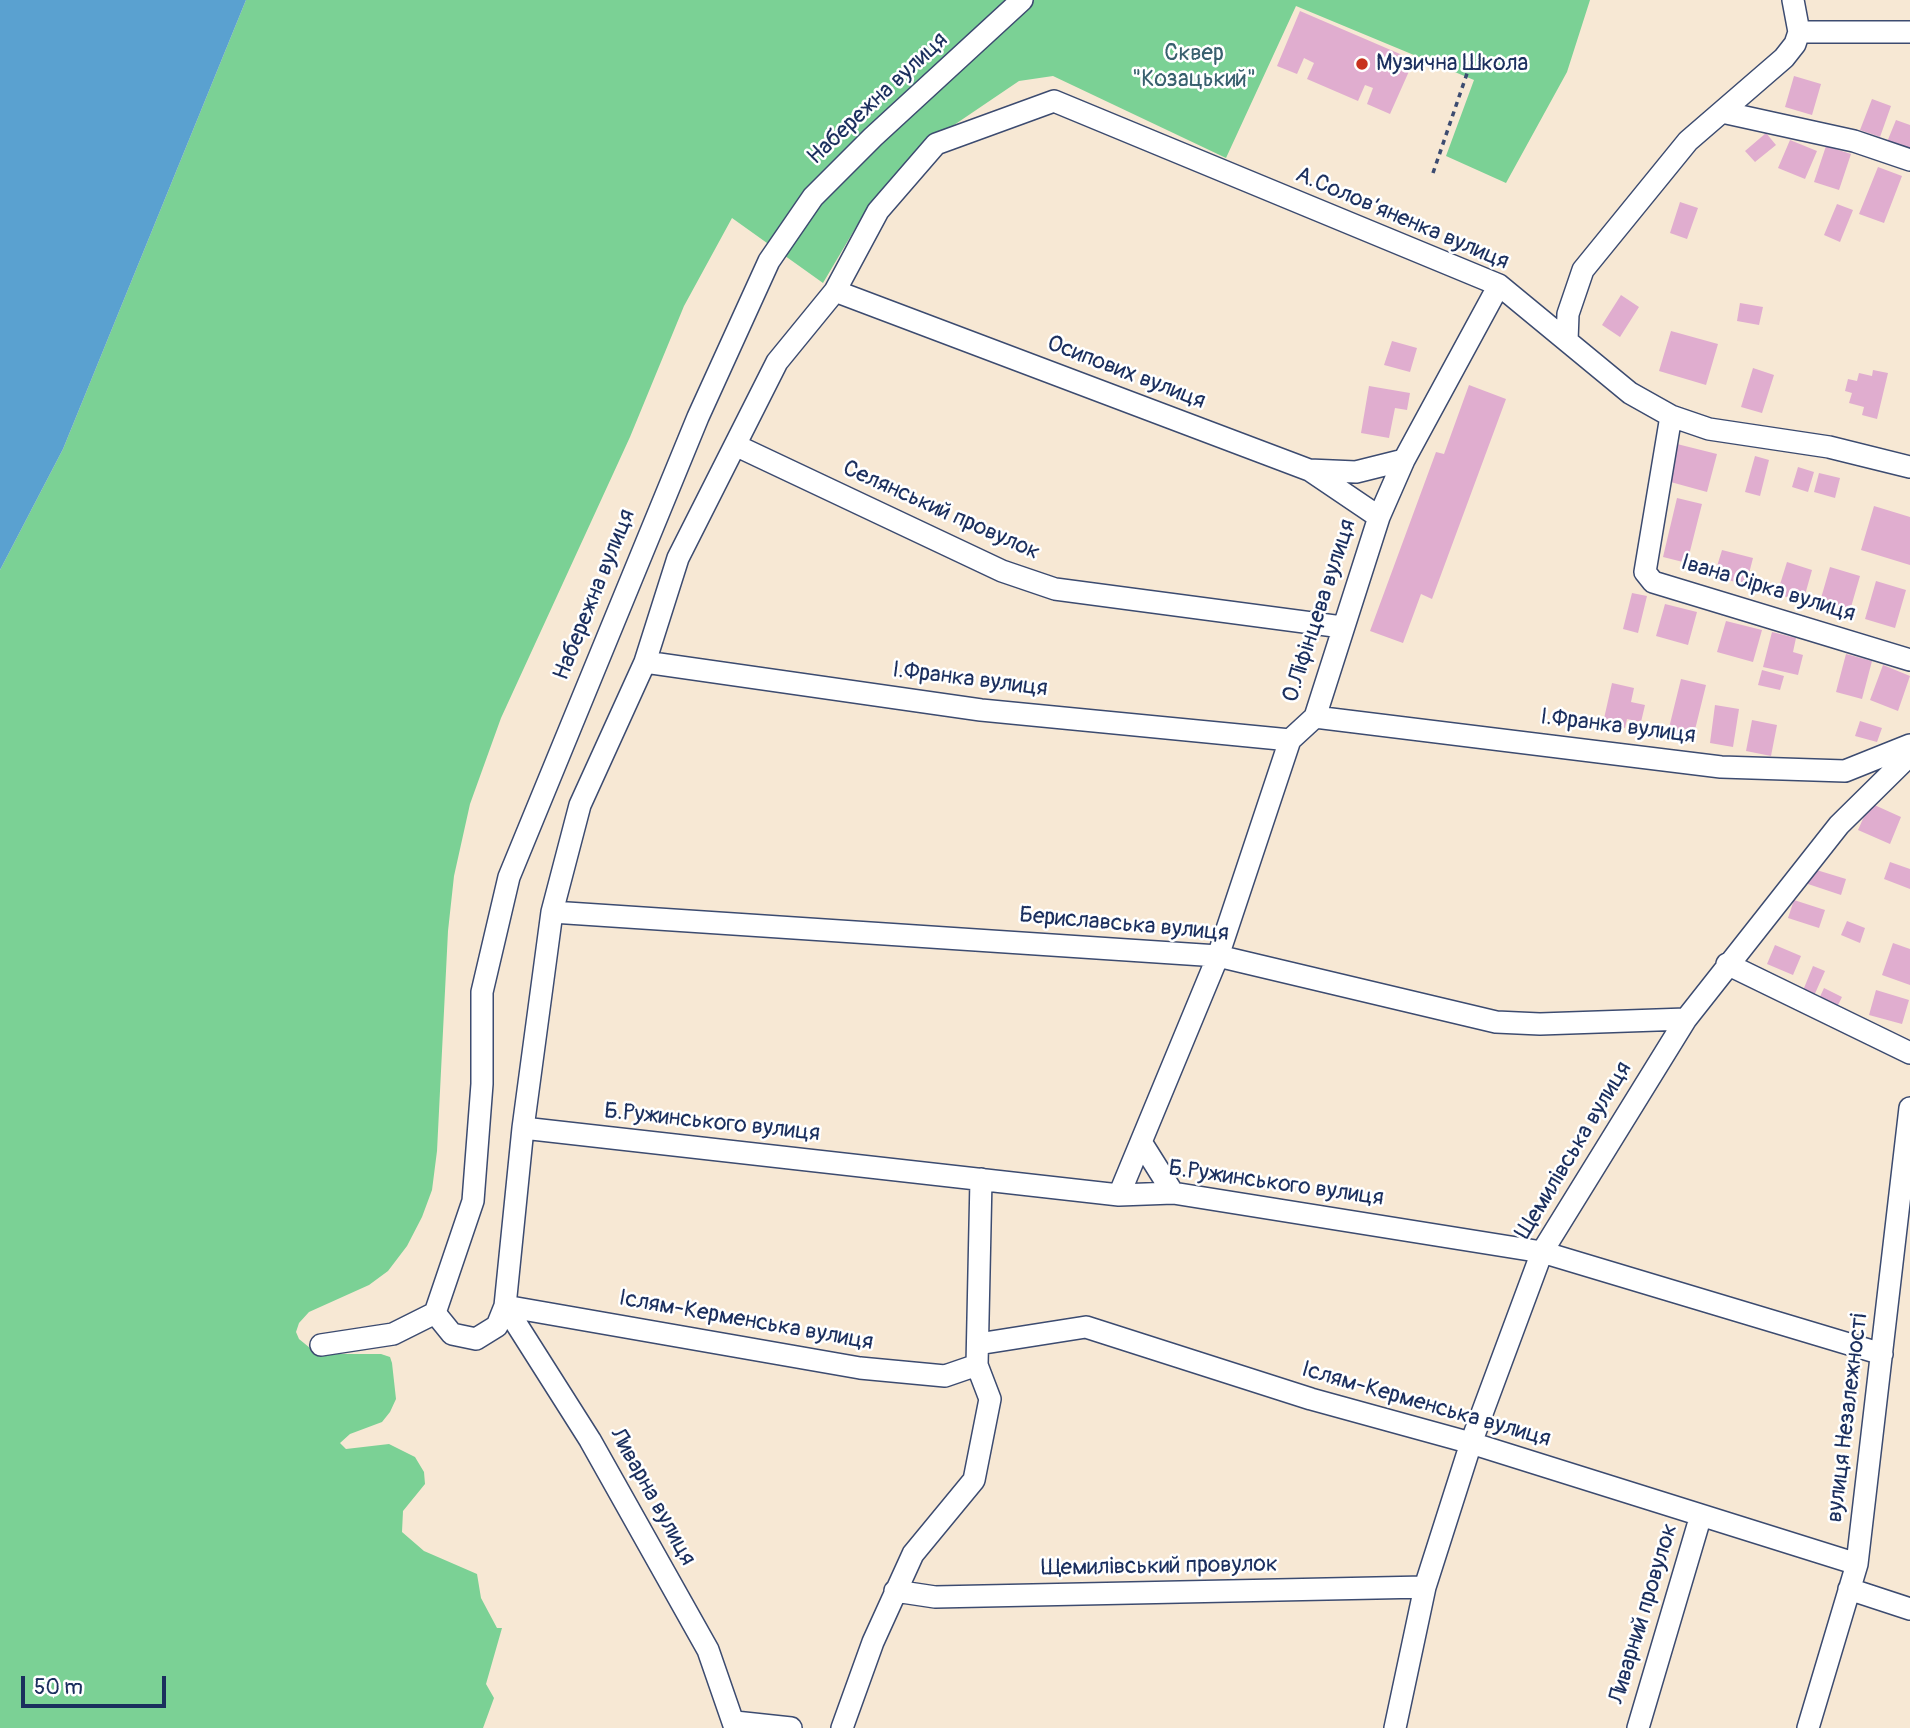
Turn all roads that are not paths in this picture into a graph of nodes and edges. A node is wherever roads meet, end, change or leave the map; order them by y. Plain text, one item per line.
1 (1022, 0) edge
2 (1793, 0) edge
3 (1799, 32) junction
4 (1910, 32) edge
5 (1722, 112) junction
6 (1910, 160) edge
7 (1499, 285) junction
8 (835, 291) junction
9 (1567, 341) junction
10 (1671, 416) junction
11 (735, 445) junction
12 (1404, 460) junction
13 (1910, 467) edge
14 (1310, 470) junction
15 (1379, 517) junction
16 (1342, 628) junction
17 (1910, 660) edge
18 (645, 662) junction
19 (1315, 717) junction
20 (1290, 740) junction
21 (1910, 745) edge
22 (1910, 755) edge
23 (552, 912) junction
24 (1218, 956) junction
25 (1727, 964) junction
26 (1685, 1019) junction
27 (1910, 1053) edge
28 (1910, 1108) edge
29 (523, 1128) junction
30 (1141, 1142) junction
31 (981, 1180) junction
32 (1173, 1193) junction
33 (1119, 1195) junction
34 (1542, 1252) junction
35 (505, 1306) junction
36 (435, 1313) junction
37 (321, 1345) dead end
38 (978, 1354) junction
39 (1882, 1354) junction
40 (1471, 1443) junction
41 (1701, 1515) junction
42 (1857, 1564) junction
43 (1425, 1587) junction
44 (1849, 1589) junction
45 (895, 1591) junction
46 (1910, 1609) edge
47 (735, 1725) edge
48 (791, 1728) edge
49 (842, 1728) edge
50 (1395, 1728) edge
51 (1638, 1728) edge
52 (1808, 1728) edge

1 - 36 street, Набережна вулиця
2 - 3 street
3 - 4 street
3 - 5 street
5 - 6 street
5 - 9 street
7 - 8 street, А.Солов’яненка вулиця
7 - 9 street, А.Солов’яненка вулиця
7 - 12 street, О.Ліфінцева вулиця
8 - 11 street
8 - 14 street, Осипових вулиця
9 - 10 street, А.Солов’яненка вулиця
10 - 13 street, А.Солов’яненка вулиця
10 - 17 street, Івана Сірка вулиця
11 - 16 street, Селянський провулок
11 - 18 street
12 - 14 street, Осипових вулиця
12 - 15 street, О.Ліфінцева вулиця
14 - 15 street
15 - 16 street, О.Ліфінцева вулиця
16 - 19 street, О.Ліфінцева вулиця
18 - 20 street, І.Франка вулиця
18 - 23 street
19 - 20 street, О.Ліфінцева вулиця
19 - 21 street, І.Франка вулиця
20 - 24 street, О.Ліфінцева вулиця
22 - 25 street, Щемилівська вулиця
23 - 24 street, Бериславська вулиця
23 - 29 street
24 - 26 street, Бериславська вулиця
24 - 30 street, О.Ліфінцева вулиця
25 - 26 street, Щемилівська вулиця
25 - 27 street
26 - 34 street, Щемилівська вулиця
28 - 39 street, вулиця Незалежності
29 - 31 street, Б.Ружинського вулиця
29 - 35 street
30 - 32 street
30 - 33 street, О.Ліфінцева вулиця
31 - 33 street, Б.Ружинського вулиця
31 - 38 street
32 - 33 street, Б.Ружинського вулиця
32 - 34 street, Б.Ружинського вулиця
34 - 39 street, Б.Ружинського вулиця
34 - 40 street, Щемилівська вулиця
35 - 36 street
35 - 38 street, Іслям-Керменська вулиця
35 - 47 street, Ливарна вулиця
36 - 37 street
38 - 40 street, Іслям-Керменська вулиця
38 - 45 street
39 - 42 street, вулиця Незалежності
40 - 41 street, Іслям-Керменська вулиця
40 - 43 street, Щемилівська вулиця
41 - 42 street, Іслям-Керменська вулиця
41 - 51 street, Ливарний провулок
42 - 44 street, вулиця Незалежності
43 - 45 street, Щемилівський провулок
43 - 50 street, Щемилівська вулиця
44 - 46 street
44 - 52 street, вулиця Незалежності
45 - 49 street
47 - 48 street, Ливарна вулиця

